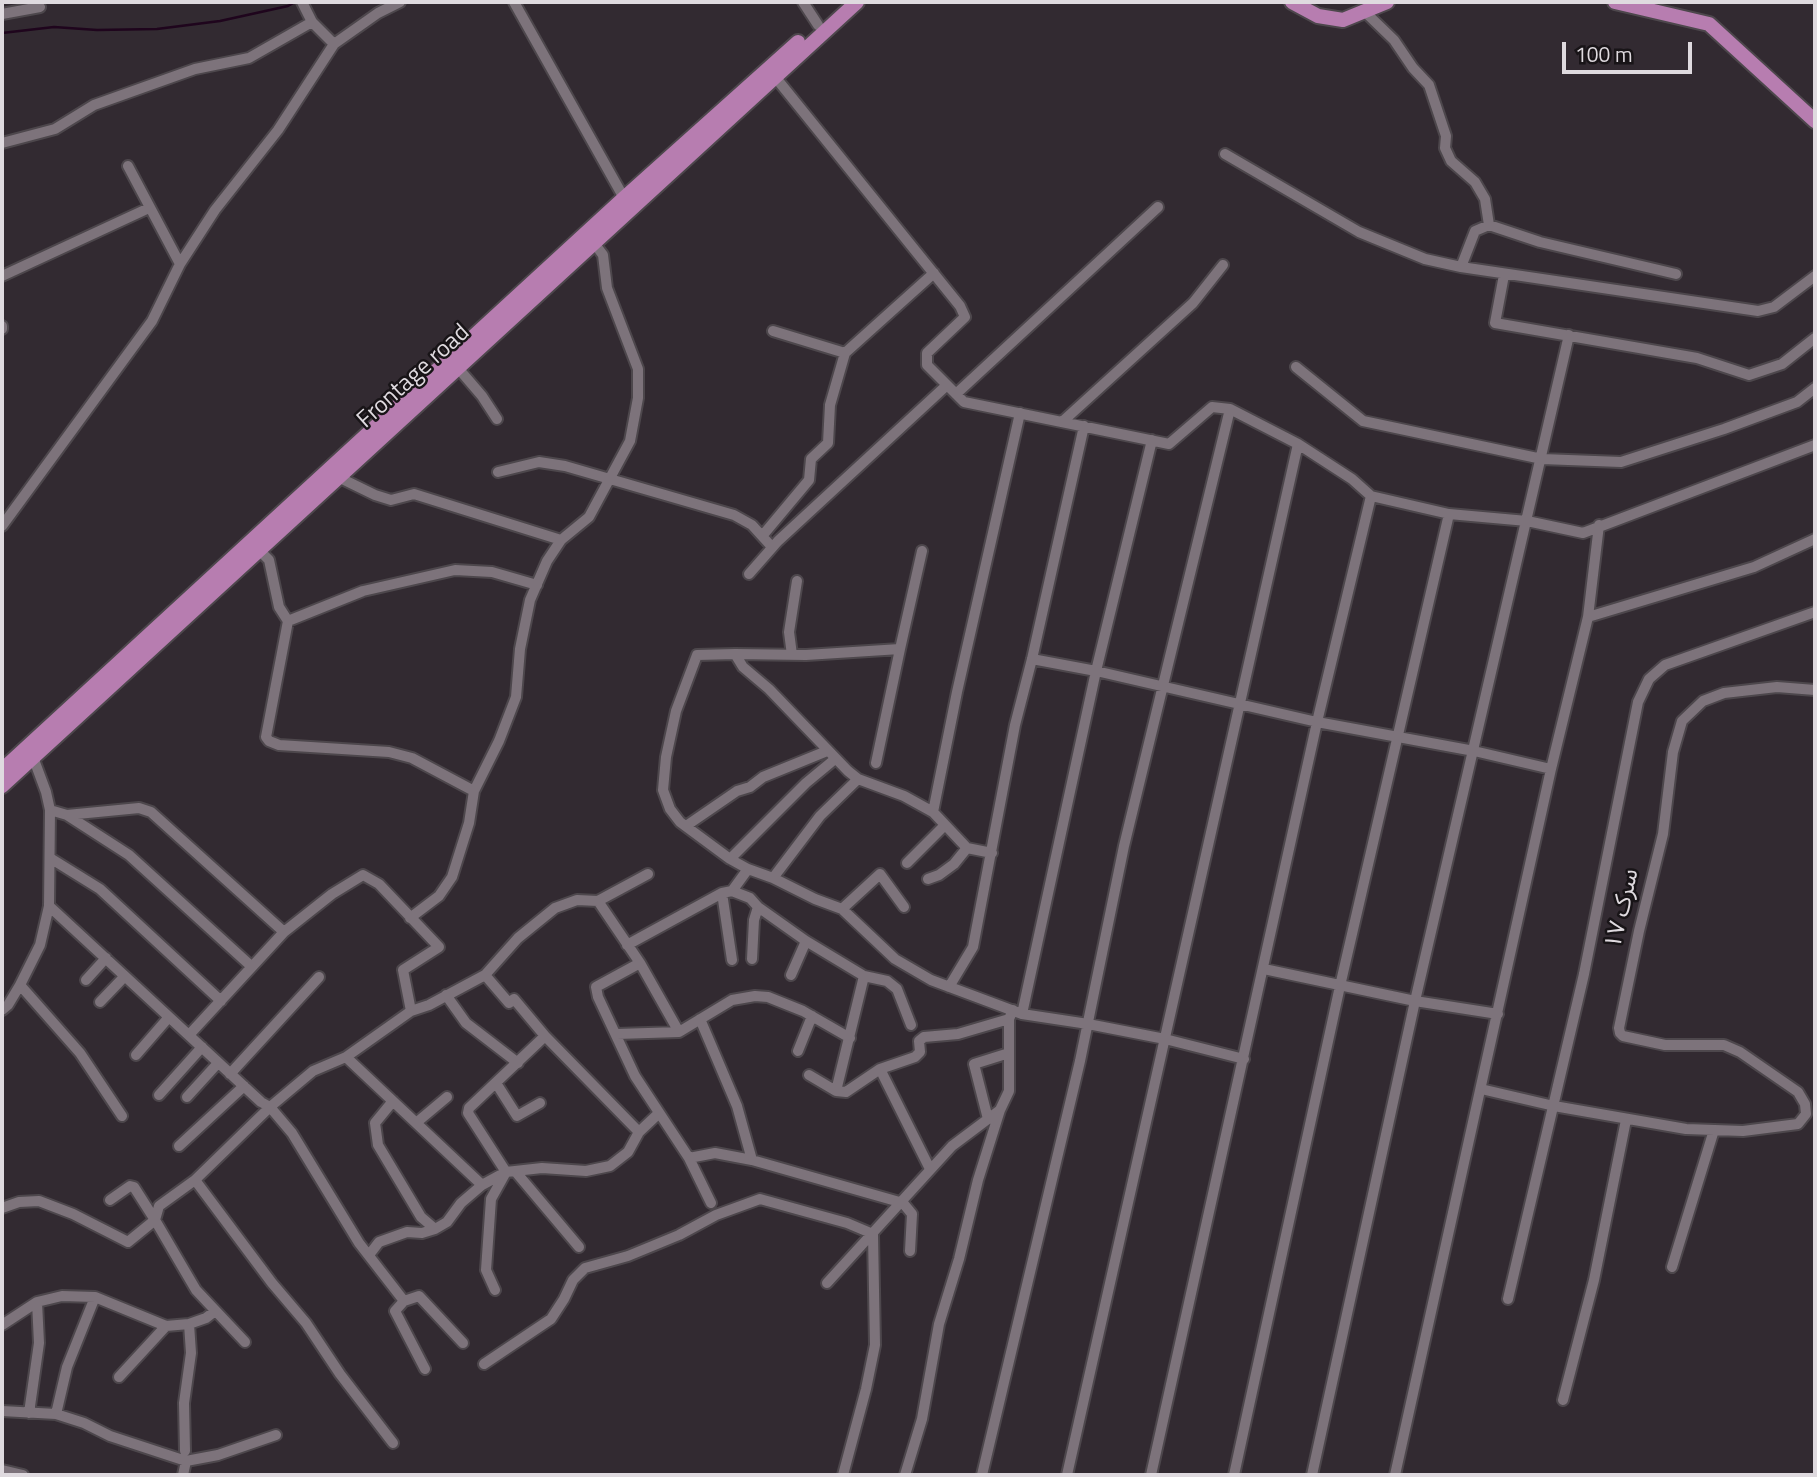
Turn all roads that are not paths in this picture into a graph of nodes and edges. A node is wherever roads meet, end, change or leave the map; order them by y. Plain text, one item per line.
1 (400, 2) edge
2 (514, 2) edge
3 (803, 2) edge
4 (844, 2) edge
5 (858, 2) edge
6 (1292, 2) edge
7 (1387, 2) edge
8 (1615, 2) edge
9 (303, 5) edge
10 (40, 7) dead end
11 (1363, 10) junction
12 (2, 15) edge
13 (312, 22) junction
14 (818, 26) junction
15 (334, 44) junction
16 (771, 73) junction
17 (1815, 121) edge
18 (2, 142) edge
19 (1225, 154) dead end
20 (128, 166) dead end
21 (624, 198) junction
22 (149, 208) junction
23 (1158, 208) dead end
24 (1489, 225) junction
25 (594, 243) junction
26 (180, 264) junction
27 (1223, 265) dead end
28 (1461, 267) junction
29 (934, 273) junction
30 (1676, 274) dead end
31 (1504, 275) junction
32 (2, 276) edge
33 (1815, 276) edge
34 (773, 331) dead end
35 (1569, 335) junction
36 (1815, 338) edge
37 (845, 353) junction
38 (458, 368) junction
39 (1296, 368) dead end
40 (947, 385) junction
41 (1815, 388) edge
42 (956, 394) junction
43 (1230, 409) junction
44 (1020, 413) junction
45 (497, 419) dead end
46 (1062, 422) junction
47 (1084, 426) junction
48 (1152, 440) junction
49 (1298, 444) junction
50 (1814, 449) edge
51 (1542, 459) junction
52 (498, 472) dead end
53 (334, 474) junction
54 (609, 481) junction
55 (1371, 496) junction
56 (1449, 514) junction
57 (1527, 521) junction
58 (1600, 525) junction
59 (2, 526) edge
60 (763, 535) junction
61 (1815, 539) edge
62 (561, 540) junction
63 (772, 547) junction
64 (259, 550) junction
65 (922, 551) dead end
66 (749, 574) dead end
67 (797, 581) dead end
68 (537, 585) junction
69 (1815, 612) edge
70 (1588, 617) junction
71 (288, 621) junction
72 (900, 649) junction
73 (735, 654) junction
74 (792, 655) junction
75 (1032, 659) junction
76 (1096, 671) junction
77 (1161, 687) junction
78 (1815, 690) edge
79 (1238, 704) junction
80 (1317, 722) junction
81 (1397, 738) junction
82 (1474, 751) junction
83 (29, 752) junction
84 (831, 755) junction
85 (876, 763) dead end
86 (1551, 769) junction
87 (2, 770) edge
88 (858, 779) junction
89 (2, 786) edge
90 (474, 791) junction
91 (50, 810) junction
92 (933, 812) junction
93 (67, 815) junction
94 (686, 826) junction
95 (944, 826) junction
96 (967, 848) junction
97 (992, 853) junction
98 (50, 858) junction
99 (730, 859) junction
100 (907, 863) dead end
101 (748, 869) junction
102 (648, 874) dead end
103 (773, 878) junction
104 (928, 879) dead end
105 (727, 892) junction
106 (598, 901) junction
107 (49, 906) junction
108 (758, 907) junction
109 (904, 907) dead end
110 (842, 909) junction
111 (410, 918) junction
112 (284, 932) junction
113 (806, 942) junction
114 (627, 945) junction
115 (106, 958) junction
116 (752, 958) dead end
117 (732, 960) dead end
118 (639, 963) junction
119 (251, 966) junction
120 (1264, 969) junction
121 (485, 975) junction
122 (792, 975) dead end
123 (125, 976) junction
124 (864, 976) junction
125 (319, 977) dead end
126 (86, 980) dead end
127 (20, 985) junction
128 (1339, 986) junction
129 (949, 987) junction
130 (446, 995) junction
131 (221, 1001) junction
132 (1415, 1001) junction
133 (100, 1002) dead end
134 (2, 1010) edge
135 (411, 1011) junction
136 (1498, 1014) junction
137 (1014, 1015) junction
138 (813, 1016) junction
139 (169, 1017) junction
140 (699, 1019) junction
141 (1088, 1024) junction
142 (911, 1025) dead end
143 (679, 1032) junction
144 (617, 1034) junction
145 (189, 1035) junction
146 (545, 1036) junction
147 (850, 1038) junction
148 (1165, 1039) junction
149 (202, 1047) junction
150 (798, 1051) dead end
151 (1009, 1054) junction
152 (135, 1055) dead end
153 (346, 1057) junction
154 (1244, 1059) junction
155 (218, 1063) junction
156 (518, 1063) junction
157 (880, 1069) junction
158 (230, 1074) junction
159 (809, 1075) dead end
160 (496, 1083) junction
161 (244, 1086) junction
162 (1481, 1088) junction
163 (836, 1091) junction
164 (159, 1095) dead end
165 (187, 1097) dead end
166 (447, 1097) dead end
167 (393, 1101) junction
168 (540, 1103) dead end
169 (1554, 1106) junction
170 (270, 1107) junction
171 (1000, 1110) junction
172 (658, 1114) junction
173 (122, 1116) dead end
174 (988, 1119) junction
175 (1626, 1120) junction
176 (416, 1123) junction
177 (1714, 1130) junction
178 (639, 1132) junction
179 (179, 1146) dead end
180 (689, 1158) junction
181 (752, 1160) junction
182 (930, 1169) junction
183 (510, 1172) junction
184 (195, 1180) junction
185 (482, 1185) junction
186 (110, 1200) dead end
187 (711, 1203) dead end
188 (903, 1203) junction
189 (2, 1208) edge
190 (155, 1220) junction
191 (435, 1229) junction
192 (873, 1234) junction
193 (579, 1247) dead end
194 (910, 1251) dead end
195 (369, 1255) junction
196 (1672, 1268) dead end
197 (827, 1283) dead end
198 (495, 1290) dead end
199 (95, 1297) junction
200 (1508, 1299) dead end
201 (404, 1301) junction
202 (37, 1302) junction
203 (215, 1311) junction
204 (2, 1322) edge
205 (189, 1324) junction
206 (166, 1326) junction
207 (245, 1342) dead end
208 (463, 1343) dead end
209 (484, 1364) dead end
210 (425, 1369) dead end
211 (119, 1377) dead end
212 (1563, 1400) dead end
213 (2, 1411) edge
214 (29, 1413) junction
215 (56, 1414) junction
216 (276, 1435) dead end
217 (393, 1443) dead end
218 (185, 1456) junction
219 (2, 1470) edge
220 (23, 1475) edge
221 (183, 1475) edge
222 (843, 1475) edge
223 (905, 1475) edge
224 (982, 1475) edge
225 (1067, 1475) edge
226 (1151, 1475) edge
227 (1234, 1475) edge
228 (1312, 1475) edge
229 (1395, 1475) edge

1 - 15 street
2 - 21 street
3 - 14 street
4 - 14 main road
5 - 16 main road, Frontage road
6 - 11 main road
7 - 11 main road
8 - 17 main road
9 - 13 street
10 - 12 street
11 - 24 street
13 - 15 street
13 - 18 street
14 - 16 main road
15 - 26 street
16 - 21 main road
16 - 25 main road, Frontage road
16 - 29 street
19 - 28 street
20 - 22 street
21 - 53 main road
22 - 26 street
22 - 32 street
23 - 42 street
24 - 28 street
24 - 30 street
25 - 38 main road, Frontage road
25 - 54 street
26 - 59 street
27 - 46 street
28 - 31 street
29 - 37 street
29 - 40 street
31 - 33 street
31 - 35 street
34 - 37 street
35 - 36 street
35 - 51 street
37 - 60 street
38 - 45 street
38 - 53 main road, Frontage road
39 - 51 street
40 - 42 street
40 - 63 street
41 - 51 street
42 - 44 street
43 - 48 street
43 - 49 street
43 - 77 street
44 - 46 street
44 - 92 street
46 - 47 street
47 - 48 street
47 - 75 street
48 - 76 street
49 - 55 street
49 - 79 street
50 - 58 street
51 - 57 street
52 - 54 street
53 - 62 street
53 - 64 main road, Frontage road
53 - 83 main road
54 - 60 street
54 - 62 street
55 - 56 street
55 - 80 street
56 - 57 street
56 - 81 street
57 - 58 street
57 - 82 street
58 - 70 street
60 - 63 street
61 - 70 street
62 - 68 street
63 - 66 street
64 - 71 street
64 - 83 main road, Frontage road
65 - 72 street
67 - 74 street
68 - 71 street
68 - 90 street
69 - 169 street
70 - 86 street
71 - 90 street
72 - 74 street
72 - 85 street
73 - 74 street
73 - 84 street
73 - 94 street
75 - 76 street
75 - 97 street
76 - 77 street
76 - 137 street
77 - 79 street
77 - 141 street
78 - 177 street, سرک ۱۷
79 - 80 street
79 - 148 street
80 - 81 street
80 - 120 street
81 - 82 street
81 - 128 street
82 - 86 street
82 - 132 street
83 - 87 main road
83 - 89 main road, Frontage road
83 - 91 street
84 - 88 street
84 - 94 street
84 - 99 street
86 - 136 street
88 - 92 street
88 - 103 street
90 - 111 street
91 - 93 street
91 - 98 street
92 - 95 street
93 - 112 street
93 - 119 street
94 - 99 street
95 - 96 street
95 - 100 street
96 - 97 street
96 - 104 street
97 - 129 street
98 - 107 street
98 - 131 street
99 - 101 street
101 - 103 street
101 - 105 street
102 - 106 street
103 - 110 street
105 - 108 street
105 - 114 street
105 - 117 street
106 - 114 street
106 - 121 street
107 - 115 street
107 - 127 street
108 - 113 street
108 - 116 street
109 - 110 street
110 - 129 street
111 - 112 street
111 - 135 street
112 - 119 street
113 - 122 street
113 - 124 street
114 - 118 street
115 - 123 street
115 - 126 street
118 - 143 street
118 - 144 street
119 - 131 street
120 - 128 street
120 - 154 street
121 - 130 street
121 - 146 street
123 - 133 street
123 - 139 street
124 - 142 street
124 - 147 street
125 - 158 street
127 - 134 street
127 - 173 street
128 - 132 street
128 - 227 street
129 - 137 street
130 - 135 street
130 - 156 street
131 - 145 street
132 - 136 street
132 - 228 street
135 - 153 street
136 - 162 street
137 - 141 street
137 - 151 street
137 - 157 street
138 - 140 street
138 - 147 street
138 - 150 street
139 - 145 street
139 - 152 street
140 - 143 street
140 - 181 street
141 - 148 street
141 - 224 street
143 - 144 street
144 - 172 street
145 - 149 street
146 - 156 street
146 - 178 street
147 - 163 street
148 - 154 street
148 - 225 street
149 - 155 street
149 - 164 street
151 - 171 street
151 - 174 street
153 - 167 street
153 - 170 street
154 - 226 street
155 - 158 street
155 - 165 street
156 - 160 street
157 - 163 street
157 - 182 street
158 - 161 street
159 - 163 street
160 - 168 street
160 - 183 street
161 - 170 street
161 - 179 street
162 - 169 street
162 - 229 street
166 - 176 street
167 - 176 street
167 - 191 street
169 - 175 street
169 - 200 street
170 - 184 street
170 - 195 street
171 - 174 street
171 - 223 street
172 - 178 street
172 - 180 street
174 - 182 street
175 - 177 street
175 - 212 street
176 - 185 street
177 - 196 street
178 - 183 street
180 - 181 street
180 - 187 street
181 - 188 street
182 - 188 street
183 - 185 street
183 - 193 street
183 - 198 street
184 - 190 street
184 - 217 street
185 - 191 street
186 - 190 street
188 - 192 street
188 - 194 street
189 - 190 street
190 - 203 street
191 - 195 street
192 - 197 street
192 - 209 street
192 - 222 street
195 - 201 street
199 - 202 street
199 - 206 street
199 - 215 street
201 - 208 street
201 - 210 street
202 - 204 street
202 - 214 street
203 - 205 street
203 - 207 street
205 - 206 street
205 - 218 street
206 - 211 street
213 - 214 street
214 - 215 street
215 - 218 street
216 - 218 street
218 - 221 street
219 - 220 street

